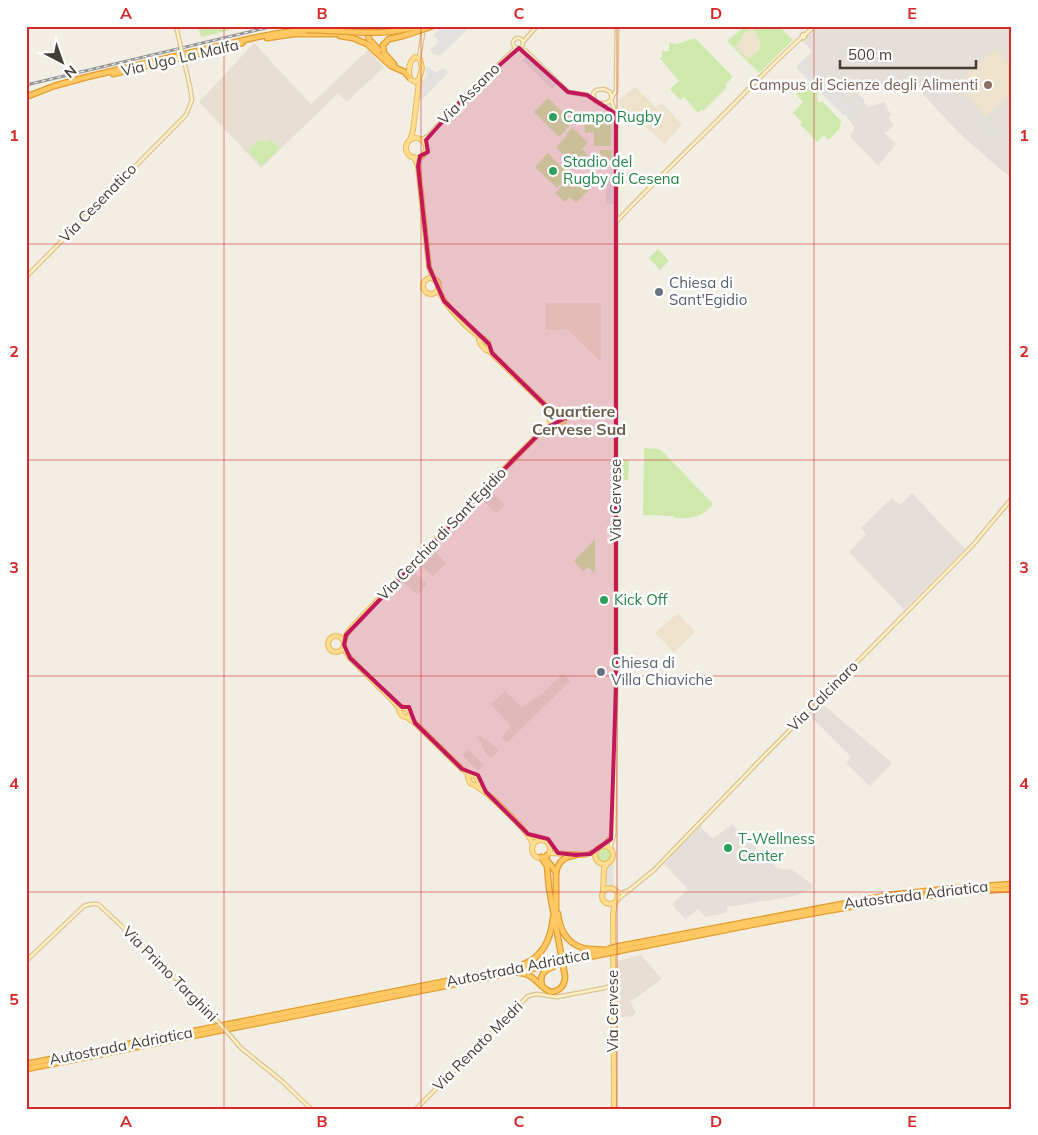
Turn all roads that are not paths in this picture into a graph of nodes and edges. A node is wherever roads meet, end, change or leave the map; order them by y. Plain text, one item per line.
1 (176, 26) edge
2 (344, 26) edge
3 (365, 26) edge
4 (379, 26) edge
5 (390, 26) edge
6 (407, 26) edge
7 (418, 26) edge
8 (426, 26) edge
9 (434, 26) edge
10 (537, 26) edge
11 (617, 26) edge
12 (814, 26) edge
13 (306, 30) junction
14 (318, 30) junction
15 (423, 33) dead end
16 (327, 34) junction
17 (528, 36) junction
18 (519, 38) junction
19 (523, 43) junction
20 (512, 44) junction
21 (518, 48) junction
22 (526, 51) junction
23 (419, 52) junction
24 (510, 53) junction
25 (415, 57) junction
26 (420, 59) junction
27 (394, 64) junction
28 (409, 67) junction
29 (401, 70) junction
30 (409, 77) junction
31 (419, 79) junction
32 (413, 82) junction
33 (190, 87) junction
34 (616, 87) junction
35 (417, 90) junction
36 (608, 90) junction
37 (595, 91) junction
38 (191, 92) junction
39 (582, 94) junction
40 (26, 98) edge
41 (612, 99) junction
42 (192, 100) junction
43 (594, 100) junction
44 (604, 104) junction
45 (189, 106) junction
46 (614, 110) junction
47 (185, 114) junction
48 (413, 133) junction
49 (428, 136) junction
50 (419, 139) junction
51 (410, 140) junction
52 (425, 144) junction
53 (420, 156) junction
54 (414, 157) junction
55 (418, 166) junction
56 (617, 222) junction
57 (429, 267) junction
58 (26, 276) edge
59 (434, 280) junction
60 (425, 282) junction
61 (438, 288) junction
62 (432, 294) junction
63 (444, 301) junction
64 (473, 332) junction
65 (484, 339) junction
66 (479, 342) junction
67 (490, 350) junction
68 (548, 408) junction
69 (554, 410) junction
70 (550, 417) junction
71 (554, 424) junction
72 (544, 430) junction
73 (1012, 498) edge
74 (351, 628) junction
75 (338, 636) junction
76 (344, 643) junction
77 (337, 652) junction
78 (350, 658) junction
79 (401, 708) junction
80 (409, 716) junction
81 (469, 776) junction
82 (477, 784) junction
83 (614, 832) junction
84 (528, 834) junction
85 (539, 840) junction
86 (533, 845) junction
87 (603, 846) junction
88 (550, 847) junction
89 (611, 850) junction
90 (596, 851) junction
91 (558, 853) junction
92 (548, 854) junction
93 (576, 855) junction
94 (585, 855) junction
95 (541, 857) junction
96 (596, 858) junction
97 (600, 862) junction
98 (608, 863) junction
99 (556, 872) junction
100 (603, 876) junction
101 (1012, 884) edge
102 (610, 888) junction
103 (1012, 889) edge
104 (630, 890) junction
105 (603, 891) junction
106 (616, 891) junction
107 (616, 902) junction
108 (608, 904) junction
109 (557, 907) junction
110 (554, 913) junction
111 (613, 914) junction
112 (556, 922) junction
113 (620, 949) junction
114 (608, 951) junction
115 (568, 960) junction
116 (26, 961) edge
117 (556, 963) junction
118 (502, 971) junction
119 (479, 979) junction
120 (613, 980) junction
121 (463, 981) junction
122 (452, 983) junction
123 (544, 988) junction
124 (604, 988) junction
125 (613, 990) junction
126 (26, 1064) edge
127 (26, 1069) edge
128 (311, 1109) edge
129 (416, 1109) edge
130 (614, 1109) edge

1 - 33 main road, bridge
2 - 13 highway, bridge
3 - 27 highway
4 - 14 highway, bridge
5 - 6 highway, bridge
7 - 14 highway, Via Ugo La Malfa, bridge
8 - 16 highway, Via Ugo La Malfa, bridge
9 - 27 highway, bridge
10 - 17 main road
11 - 34 main road
12 - 56 main road
13 - 14 highway, Via Ugo La Malfa, bridge
13 - 40 highway, Via Ugo La Malfa
15 - 23 main road
16 - 29 highway
16 - 40 highway, Via Ugo La Malfa
17 - 18 main road
17 - 19 main road
18 - 19 main road
18 - 20 main road
19 - 21 main road, Via Assano
19 - 22 main road
20 - 21 main road
20 - 24 main road, Via Assano
21 - 22 main road
21 - 24 main road, Via Assano
22 - 39 main road
23 - 25 main road
23 - 26 main road
24 - 49 main road, Via Assano
25 - 26 main road
25 - 28 main road
26 - 31 main road
27 - 29 highway
28 - 29 highway
28 - 30 main road
29 - 30 highway
30 - 32 main road
31 - 32 main road
31 - 35 main road
32 - 35 main road
33 - 38 main road
33 - 42 main road
34 - 36 main road
34 - 41 main road
35 - 48 main road
36 - 37 main road
36 - 41 main road
37 - 39 main road
37 - 43 main road
38 - 42 main road
38 - 45 main road
39 - 43 main road
41 - 44 main road
41 - 46 main road, Via Cervese
42 - 45 main road
42 - 47 main road
43 - 44 main road
44 - 46 main road
45 - 47 main road
46 - 56 main road, Via Cervese
47 - 58 main road, Via Cesenatico
48 - 50 main road
48 - 51 main road
49 - 50 main road, Via Assano
49 - 52 main road, Via Assano
50 - 51 main road
50 - 52 main road
51 - 54 main road
52 - 53 main road
53 - 54 main road
53 - 55 main road
54 - 55 main road
55 - 57 main road
56 - 83 main road, Via Cervese
57 - 59 main road
57 - 60 main road
59 - 60 main road
59 - 61 main road
60 - 62 main road
61 - 62 main road
61 - 63 main road
62 - 63 main road
63 - 64 main road
64 - 65 main road
64 - 66 main road
65 - 66 main road
65 - 67 main road
66 - 67 main road
67 - 68 main road
68 - 69 main road
68 - 70 main road
69 - 70 main road
69 - 71 main road
70 - 71 main road
70 - 72 main road
71 - 72 main road
72 - 74 main road, Via Cerchia di Sant'Egidio
73 - 104 main road, Via Calcinaro
74 - 75 main road
74 - 76 main road, Via Cerchia di Sant'Egidio
75 - 76 main road
75 - 77 main road
76 - 77 main road
76 - 78 main road
77 - 78 main road
78 - 79 main road
79 - 80 main road
79 - 80 main road
80 - 81 main road
81 - 82 main road
81 - 82 main road
82 - 84 main road
83 - 87 main road
83 - 89 main road, Via Cervese
84 - 85 main road
84 - 86 main road
85 - 86 main road
85 - 88 main road
86 - 95 main road
87 - 89 main road
87 - 90 main road
88 - 91 main road
88 - 92 main road
89 - 98 main road
90 - 94 main road
90 - 96 main road
91 - 92 main road
91 - 93 main road
92 - 95 main road
92 - 99 highway
93 - 94 main road
93 - 99 highway
94 - 96 main road
95 - 110 highway
96 - 97 main road
97 - 98 main road
97 - 100 main road
98 - 100 main road
99 - 109 highway
100 - 102 main road
100 - 105 main road
101 - 113 highway, Autostrada Adriatica
102 - 105 main road
102 - 106 main road
103 - 113 highway, Autostrada Adriatica
104 - 106 main road
104 - 107 main road, Via Calcinaro
105 - 108 main road
106 - 107 main road
107 - 108 main road
107 - 111 main road, Via Cervese
108 - 111 main road, Via Cervese
109 - 112 highway
109 - 114 highway
110 - 112 highway
110 - 118 highway
111 - 120 main road, Via Cervese
112 - 123 highway
113 - 114 highway, Autostrada Adriatica, bridge
114 - 115 highway, Autostrada Adriatica
114 - 115 highway, Autostrada Adriatica
115 - 117 highway, Autostrada Adriatica, bridge
116 - 128 main road, Via Primo Targhini, bridge
117 - 118 highway, Autostrada Adriatica
117 - 119 highway, Autostrada Adriatica
117 - 123 highway
118 - 121 highway, Autostrada Adriatica
119 - 121 highway, Autostrada Adriatica
119 - 123 highway
120 - 124 main road
120 - 125 main road, Via Cervese
121 - 122 highway, Autostrada Adriatica
122 - 126 highway, Autostrada Adriatica
122 - 127 highway, Autostrada Adriatica
124 - 125 main road, Via Renato Medri
124 - 129 main road, Via Renato Medri
125 - 130 main road, Via Cervese

